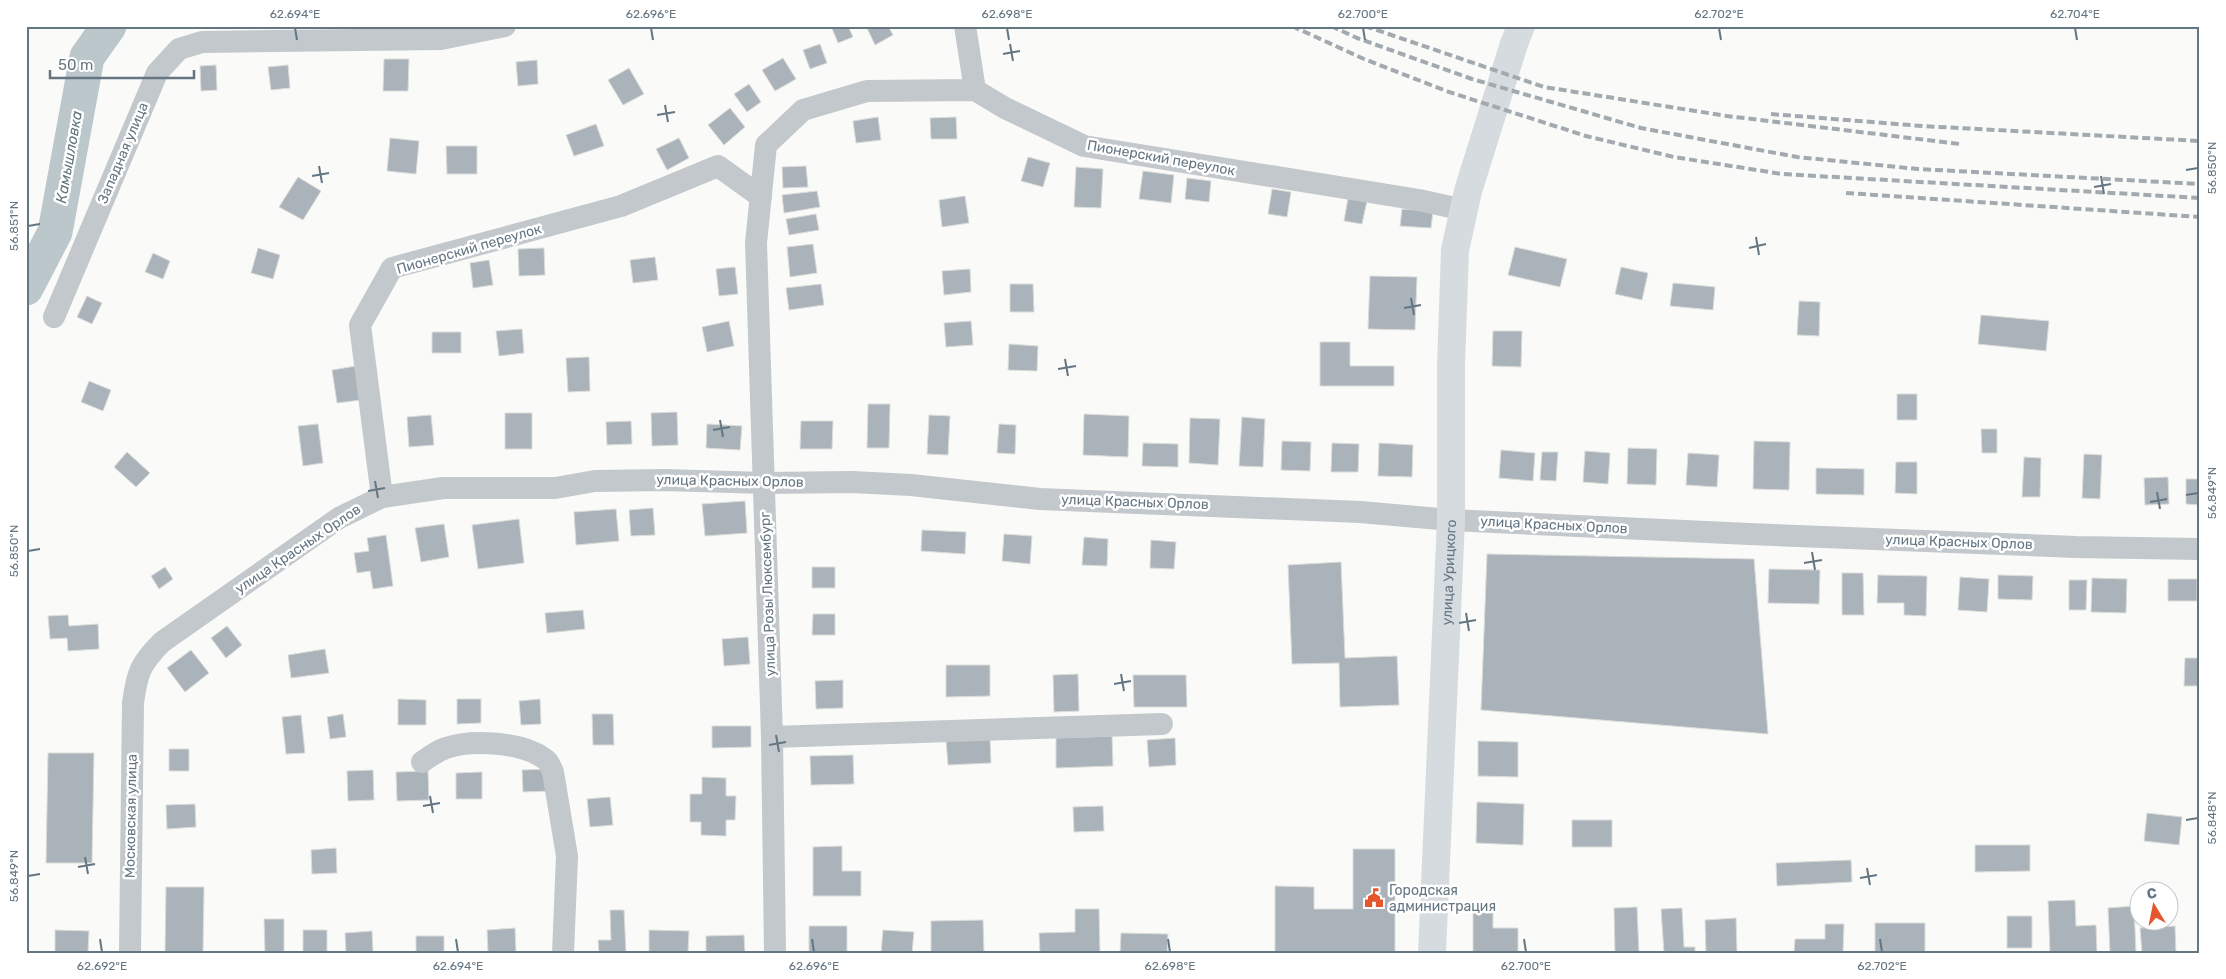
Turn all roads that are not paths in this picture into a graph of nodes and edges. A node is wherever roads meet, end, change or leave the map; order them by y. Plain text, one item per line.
1 (505, 26) edge
2 (965, 26) edge
3 (1517, 35) edge
4 (975, 90) junction
5 (761, 197) junction
6 (1466, 200) junction
7 (54, 317) dead end
8 (764, 484) junction
9 (382, 497) junction
10 (1451, 520) junction
11 (2200, 549) edge
12 (137, 679) joint
13 (1162, 724) dead end
14 (772, 737) junction
15 (422, 762) dead end
16 (130, 953) edge
17 (563, 953) edge
18 (775, 953) edge
19 (1432, 953) edge

1 - 7 street, Западная улица
2 - 4 street
3 - 6 main road, улица Урицкого
4 - 5 street, улица Розы Люксембург
4 - 6 street, Пионерский переулок
5 - 8 street, улица Розы Люксембург
5 - 9 street, Пионерский переулок
6 - 10 main road, улица Урицкого
8 - 9 street, улица Красных Орлов
8 - 10 street, улица Красных Орлов
8 - 14 street, улица Розы Люксембург
9 - 12 street, улица Красных Орлов
10 - 11 street, улица Красных Орлов
10 - 19 main road, улица Урицкого
12 - 16 street, Московская улица
13 - 14 street
14 - 18 street, улица Розы Люксембург
15 - 17 street

